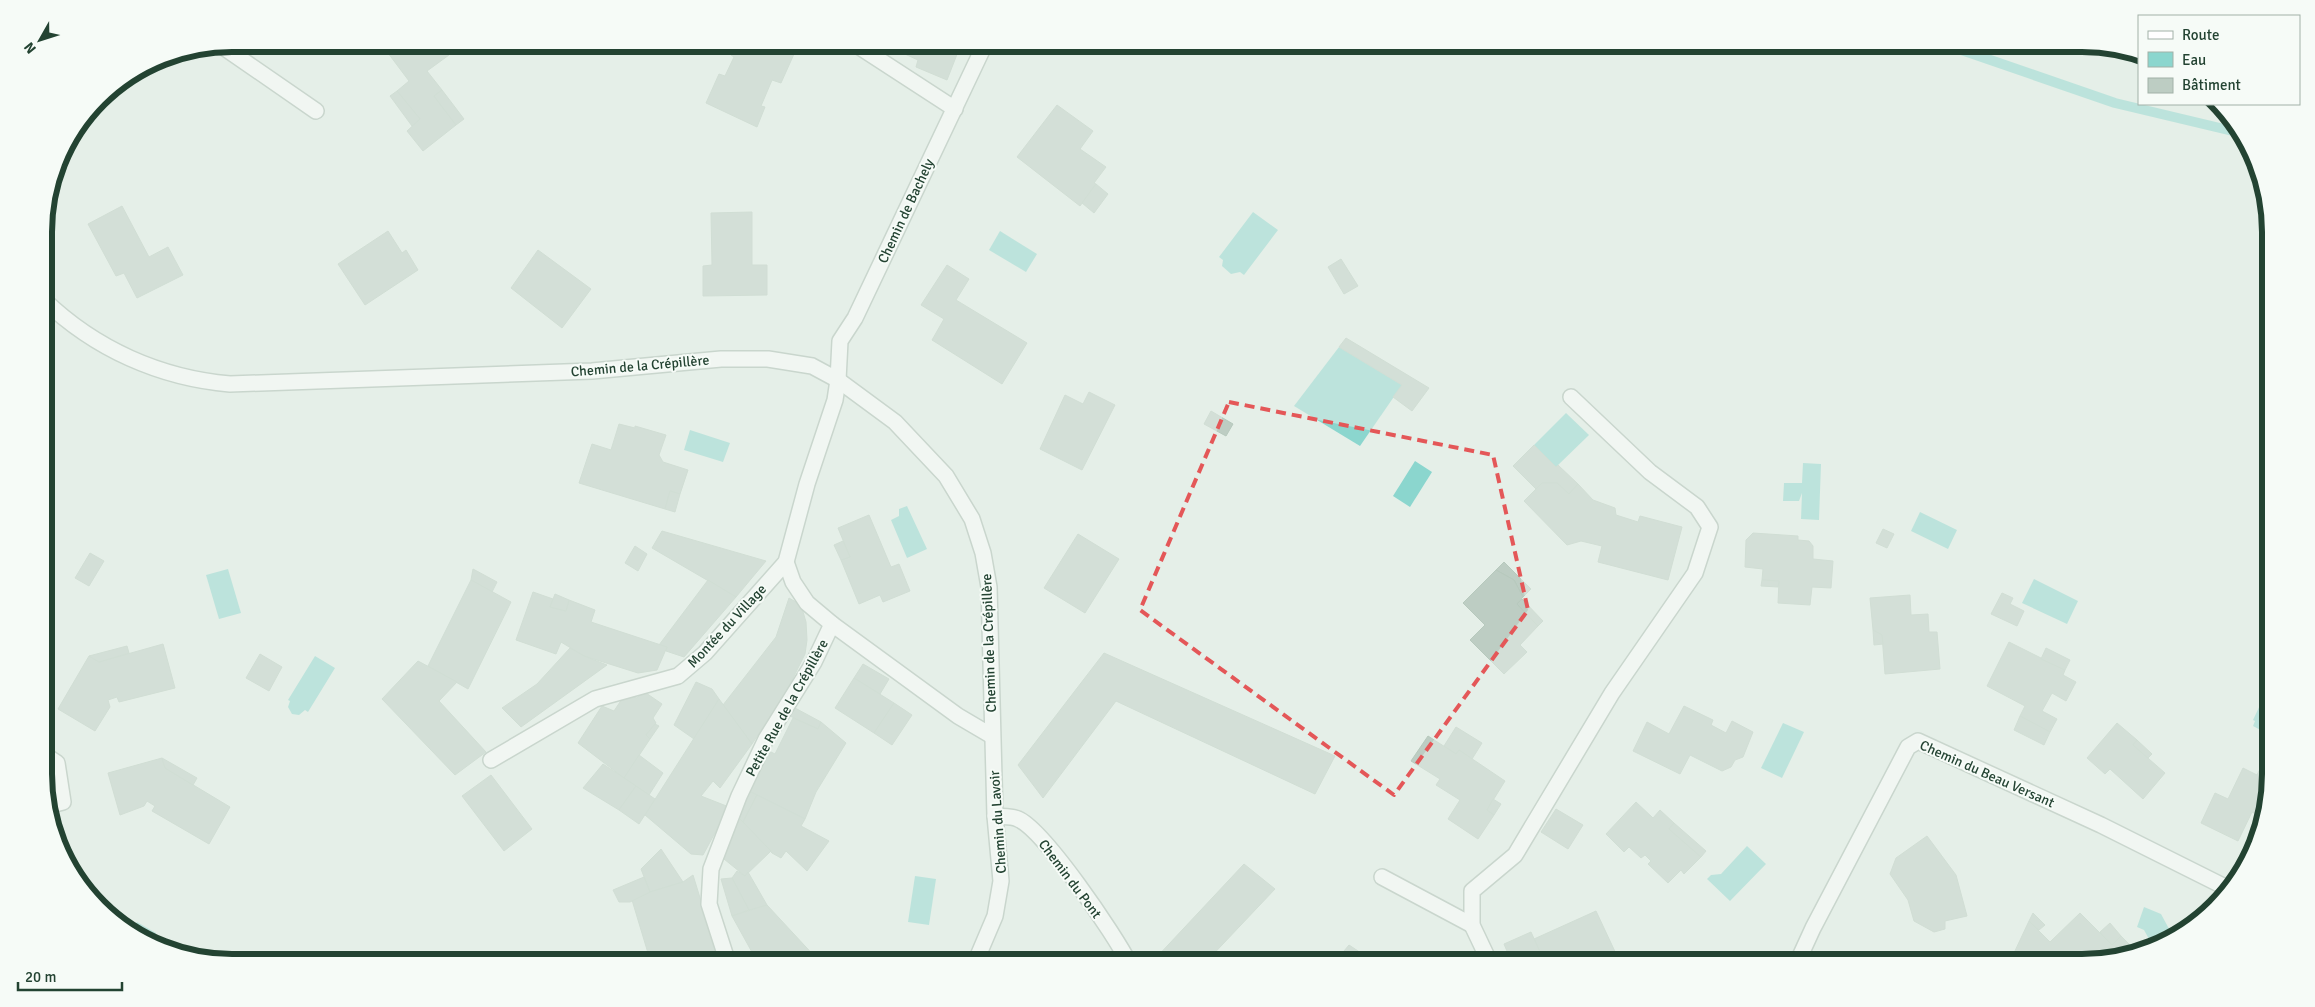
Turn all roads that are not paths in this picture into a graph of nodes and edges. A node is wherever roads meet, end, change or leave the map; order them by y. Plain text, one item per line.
1 (231, 52) edge
2 (867, 52) edge
3 (981, 52) edge
4 (955, 109) junction
5 (316, 111) dead end
6 (52, 307) edge
7 (838, 380) junction
8 (1571, 397) dead end
9 (786, 562) junction
10 (832, 624) junction
11 (992, 736) junction
12 (52, 759) edge
13 (491, 760) dead end
14 (55, 804) edge
15 (995, 816) junction
16 (1382, 877) dead end
17 (2223, 886) edge
18 (1472, 925) junction
19 (725, 954) edge
20 (979, 954) edge
21 (1123, 954) edge
22 (1486, 954) edge
23 (1801, 954) edge

1 - 5 street
2 - 4 street
3 - 4 street, Chemin de Bachely
4 - 7 street, Chemin de Bachely
6 - 7 street, Chemin de la Crépillère
7 - 9 street, Montée du Village
7 - 11 street, Chemin de la Crépillère
8 - 18 street
9 - 10 street, Petite Rue de la Crépillère
9 - 13 street, Montée du Village
10 - 11 street, Petite Rue de la Crépillère
10 - 19 street, Petite Rue de la Crépillère
11 - 15 street, Chemin du Lavoir
12 - 14 street
15 - 20 street, Chemin du Lavoir
15 - 21 street, Chemin du Pont
16 - 18 street
17 - 23 street, Chemin du Beau Versant
18 - 22 street

